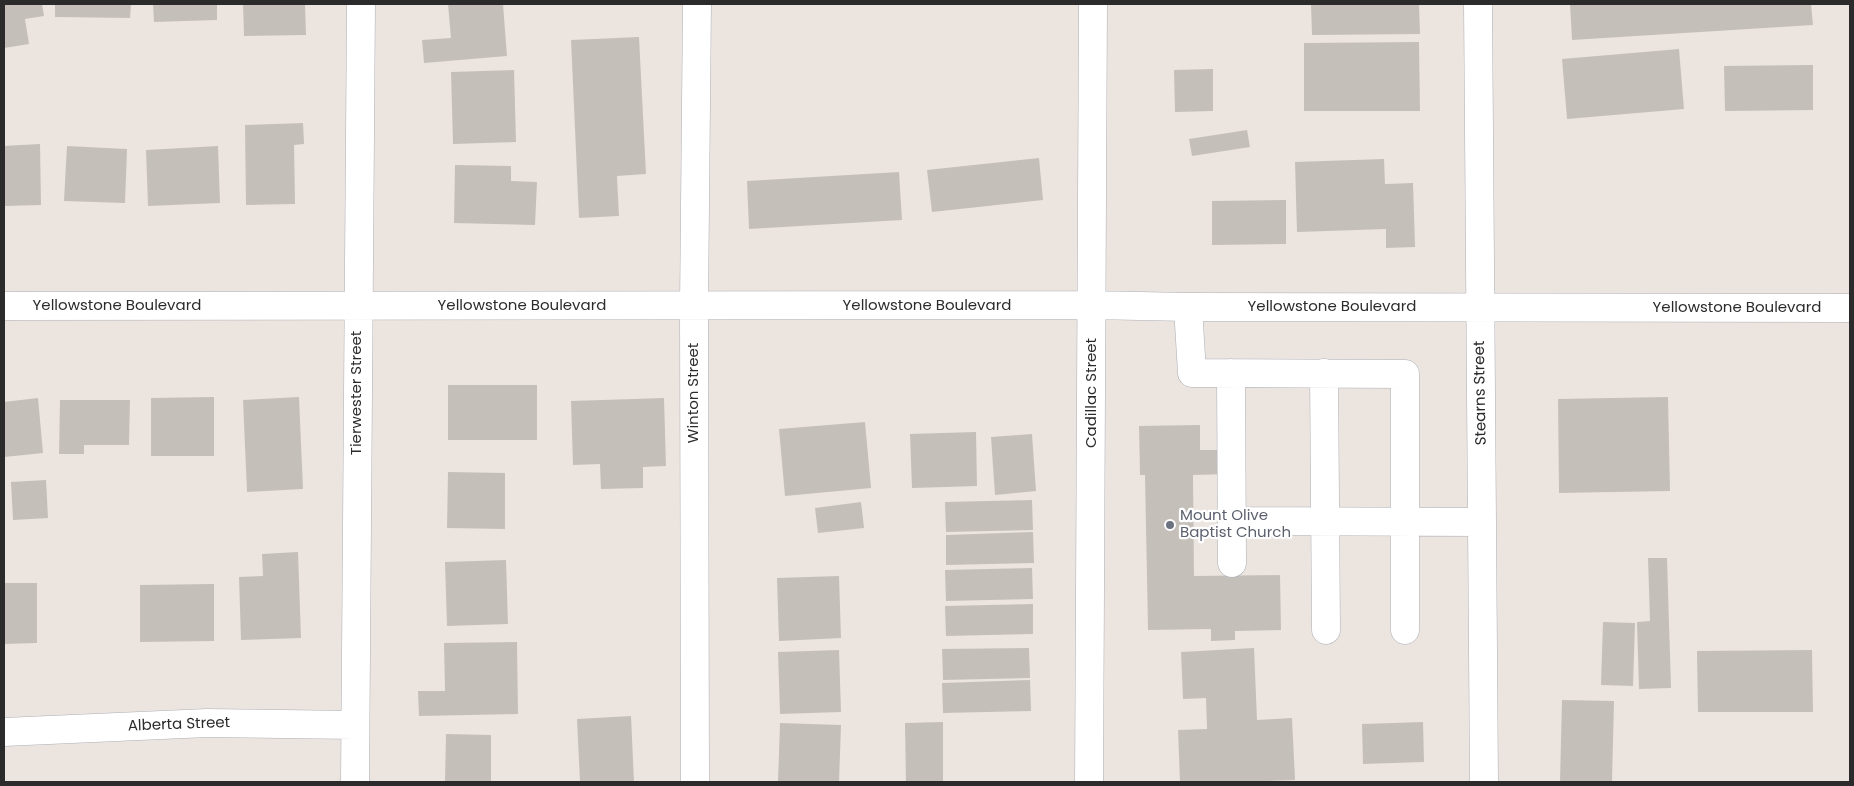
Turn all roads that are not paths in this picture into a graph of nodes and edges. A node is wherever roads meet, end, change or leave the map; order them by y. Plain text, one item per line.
1 (361, 4) edge
2 (697, 4) edge
3 (1093, 4) edge
4 (1478, 4) edge
5 (1092, 305) junction
6 (4, 306) edge
7 (358, 306) junction
8 (694, 306) junction
9 (1188, 307) junction
10 (1480, 307) junction
11 (1850, 308) edge
12 (1231, 373) junction
13 (1324, 373) junction
14 (1232, 521) junction
15 (1325, 522) junction
16 (1405, 522) junction
17 (1482, 522) junction
18 (1232, 563) dead end
19 (1326, 630) dead end
20 (1405, 630) dead end
21 (355, 724) junction
22 (4, 732) edge
23 (355, 782) edge
24 (695, 782) edge
25 (1089, 782) edge
26 (1484, 782) edge

1 - 7 street, Tierwester Street
2 - 8 street, Winton Street
3 - 5 street, Cadillac Street
4 - 10 street, Stearns Street
5 - 8 street, Yellowstone Boulevard
5 - 9 street, Yellowstone Boulevard
5 - 25 street, Cadillac Street
6 - 7 street, Yellowstone Boulevard
7 - 8 street, Yellowstone Boulevard
7 - 21 street, Tierwester Street
8 - 24 street, Winton Street
9 - 10 street, Yellowstone Boulevard
9 - 12 street
10 - 11 street, Yellowstone Boulevard
10 - 17 street, Stearns Street
12 - 13 street
12 - 14 street
13 - 15 street
13 - 16 street
14 - 15 street
14 - 18 street
15 - 16 street
15 - 19 street
16 - 17 street
16 - 20 street
17 - 26 street, Stearns Street
21 - 22 street, Alberta Street
21 - 23 street, Tierwester Street

